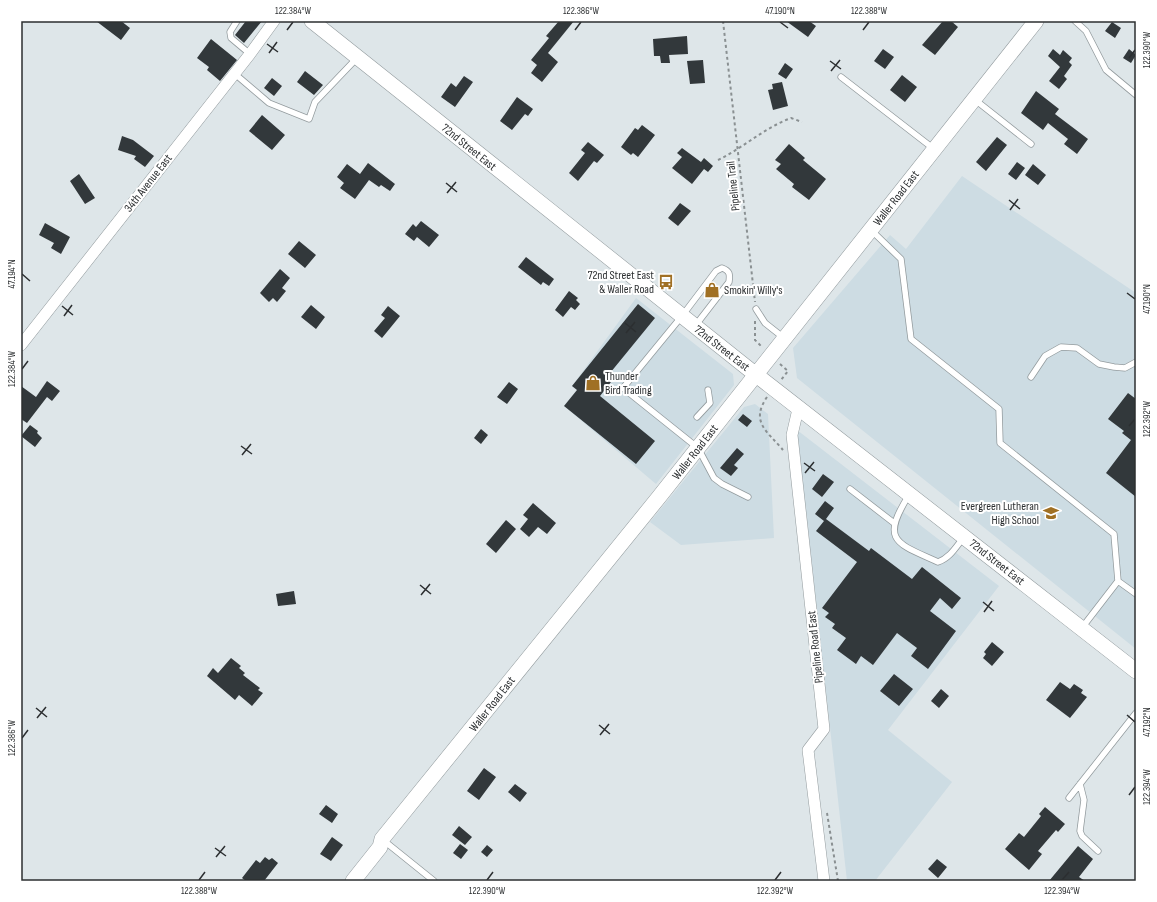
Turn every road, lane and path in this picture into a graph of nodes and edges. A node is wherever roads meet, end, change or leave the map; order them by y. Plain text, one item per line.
1 (237, 21) edge
2 (274, 21) edge
3 (312, 21) edge
4 (723, 21) edge
5 (1036, 21) edge
6 (1075, 21) edge
7 (250, 54) junction
8 (357, 58) junction
9 (235, 74) junction
10 (841, 76) dead end
11 (1136, 95) edge
12 (974, 99) junction
13 (802, 122) dead end
14 (1031, 144) dead end
15 (934, 149) junction
16 (738, 150) junction
17 (718, 160) dead end
18 (871, 230) junction
19 (756, 309) junction
20 (682, 316) junction
21 (695, 326) junction
22 (784, 338) junction
23 (21, 345) edge
24 (761, 347) dead end
25 (1136, 362) edge
26 (781, 365) dead end
27 (755, 374) junction
28 (783, 377) dead end
29 (1031, 377) dead end
30 (708, 390) dead end
31 (798, 409) junction
32 (697, 417) dead end
33 (698, 448) junction
34 (850, 489) dead end
35 (910, 495) junction
36 (748, 497) dead end
37 (894, 523) junction
38 (964, 537) junction
39 (1118, 581) junction
40 (1136, 594) edge
41 (1081, 629) junction
42 (1136, 671) edge
43 (1136, 712) edge
44 (1080, 784) junction
45 (1069, 798) dead end
46 (382, 839) junction
47 (1098, 851) dead end
48 (353, 881) edge
49 (434, 881) edge
50 (824, 881) edge

1 - 7 lane
2 - 7 street, 34th Avenue East
3 - 8 street, 72nd Street East
4 - 16 path, Pipeline Trail
5 - 12 street, Waller Road East
6 - 11 lane
7 - 9 street, 34th Avenue East
8 - 9 lane
8 - 20 street, 72nd Street East
9 - 23 street, 34th Avenue East
10 - 15 lane
12 - 14 lane
12 - 15 street, Waller Road East
13 - 16 path
15 - 18 street, Waller Road East
16 - 17 path
16 - 19 path, Pipeline Trail
18 - 22 street, Waller Road East
18 - 39 lane
19 - 22 lane
19 - 24 path, Pipeline Trail
20 - 21 street, 72nd Street East
20 - 21 lane
20 - 33 lane
21 - 27 street, 72nd Street East
22 - 27 street, Waller Road East
25 - 29 lane
26 - 28 path
27 - 31 street, 72nd Street East
27 - 33 street, Waller Road East
30 - 32 lane
31 - 35 street, 72nd Street East
31 - 50 street, Pipeline Road East
33 - 36 lane
33 - 46 street, Waller Road East
34 - 37 lane
35 - 37 lane
35 - 38 street, 72nd Street East
37 - 38 lane
38 - 41 street, 72nd Street East
39 - 40 lane
39 - 41 lane
41 - 42 street, 72nd Street East
43 - 44 lane
44 - 45 lane
44 - 47 lane
46 - 48 street, Waller Road East
46 - 49 lane

